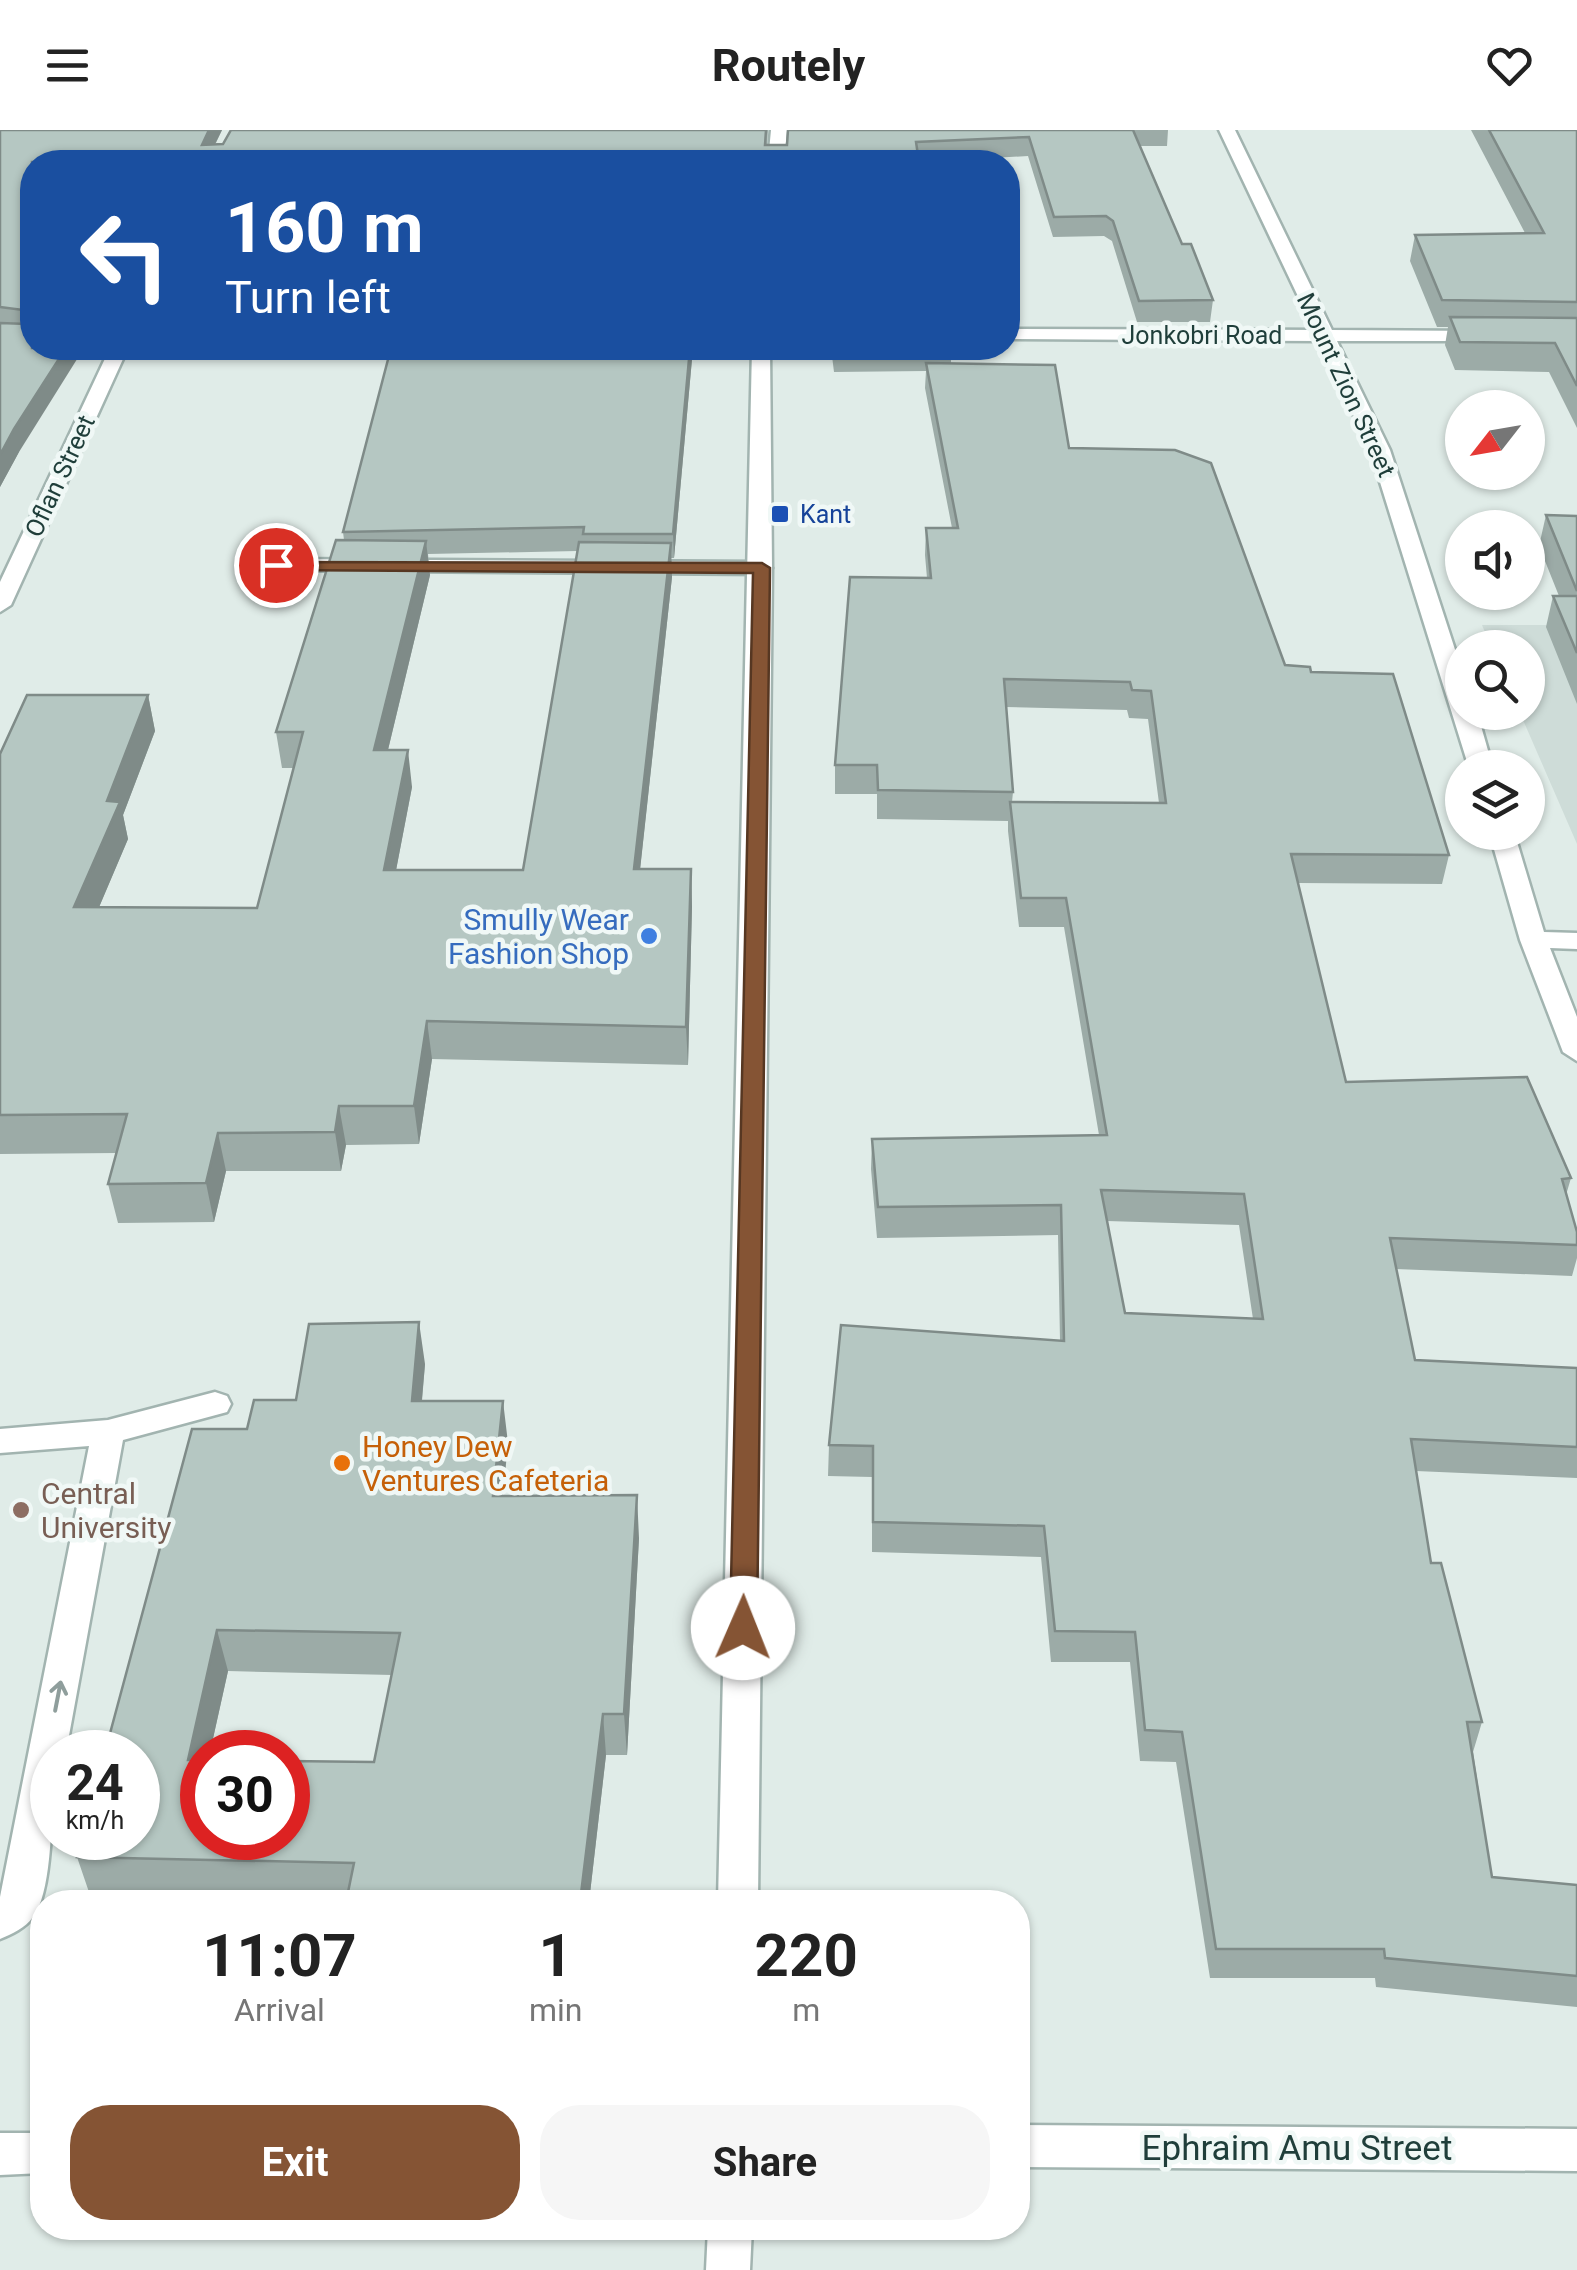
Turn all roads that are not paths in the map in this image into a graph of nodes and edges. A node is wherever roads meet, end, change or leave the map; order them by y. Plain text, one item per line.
1 (1227, 130) edge
2 (1020, 334) edge
3 (1323, 335) junction
4 (1499, 336) edge
5 (114, 360) edge
6 (760, 360) edge
7 (276, 565) dead end
8 (762, 568) junction
9 (0, 605) edge
10 (1445, 650) edge
11 (1506, 850) edge
12 (1533, 940) junction
13 (1577, 941) edge
14 (1577, 1052) edge
15 (214, 1404) dead end
16 (108, 1432) junction
17 (0, 1441) edge
18 (738, 1890) edge
19 (0, 1921) edge
20 (1030, 2146) edge
21 (1577, 2150) edge
22 (0, 2154) edge
23 (30, 2154) edge
24 (729, 2240) edge
25 (728, 2270) edge

1 - 3 street, Mount Zion Street
2 - 3 street, Jonkobri Road
3 - 4 street, Jonkobri Road
3 - 10 street, Mount Zion Street
5 - 9 street, Oflan Street
6 - 8 street
7 - 8 street
8 - 18 street
11 - 12 street
12 - 13 street
12 - 14 street
15 - 16 street
16 - 17 street
19 -> 16 street
20 - 21 street, Ephraim Amu Street
22 - 23 street
24 - 25 street

